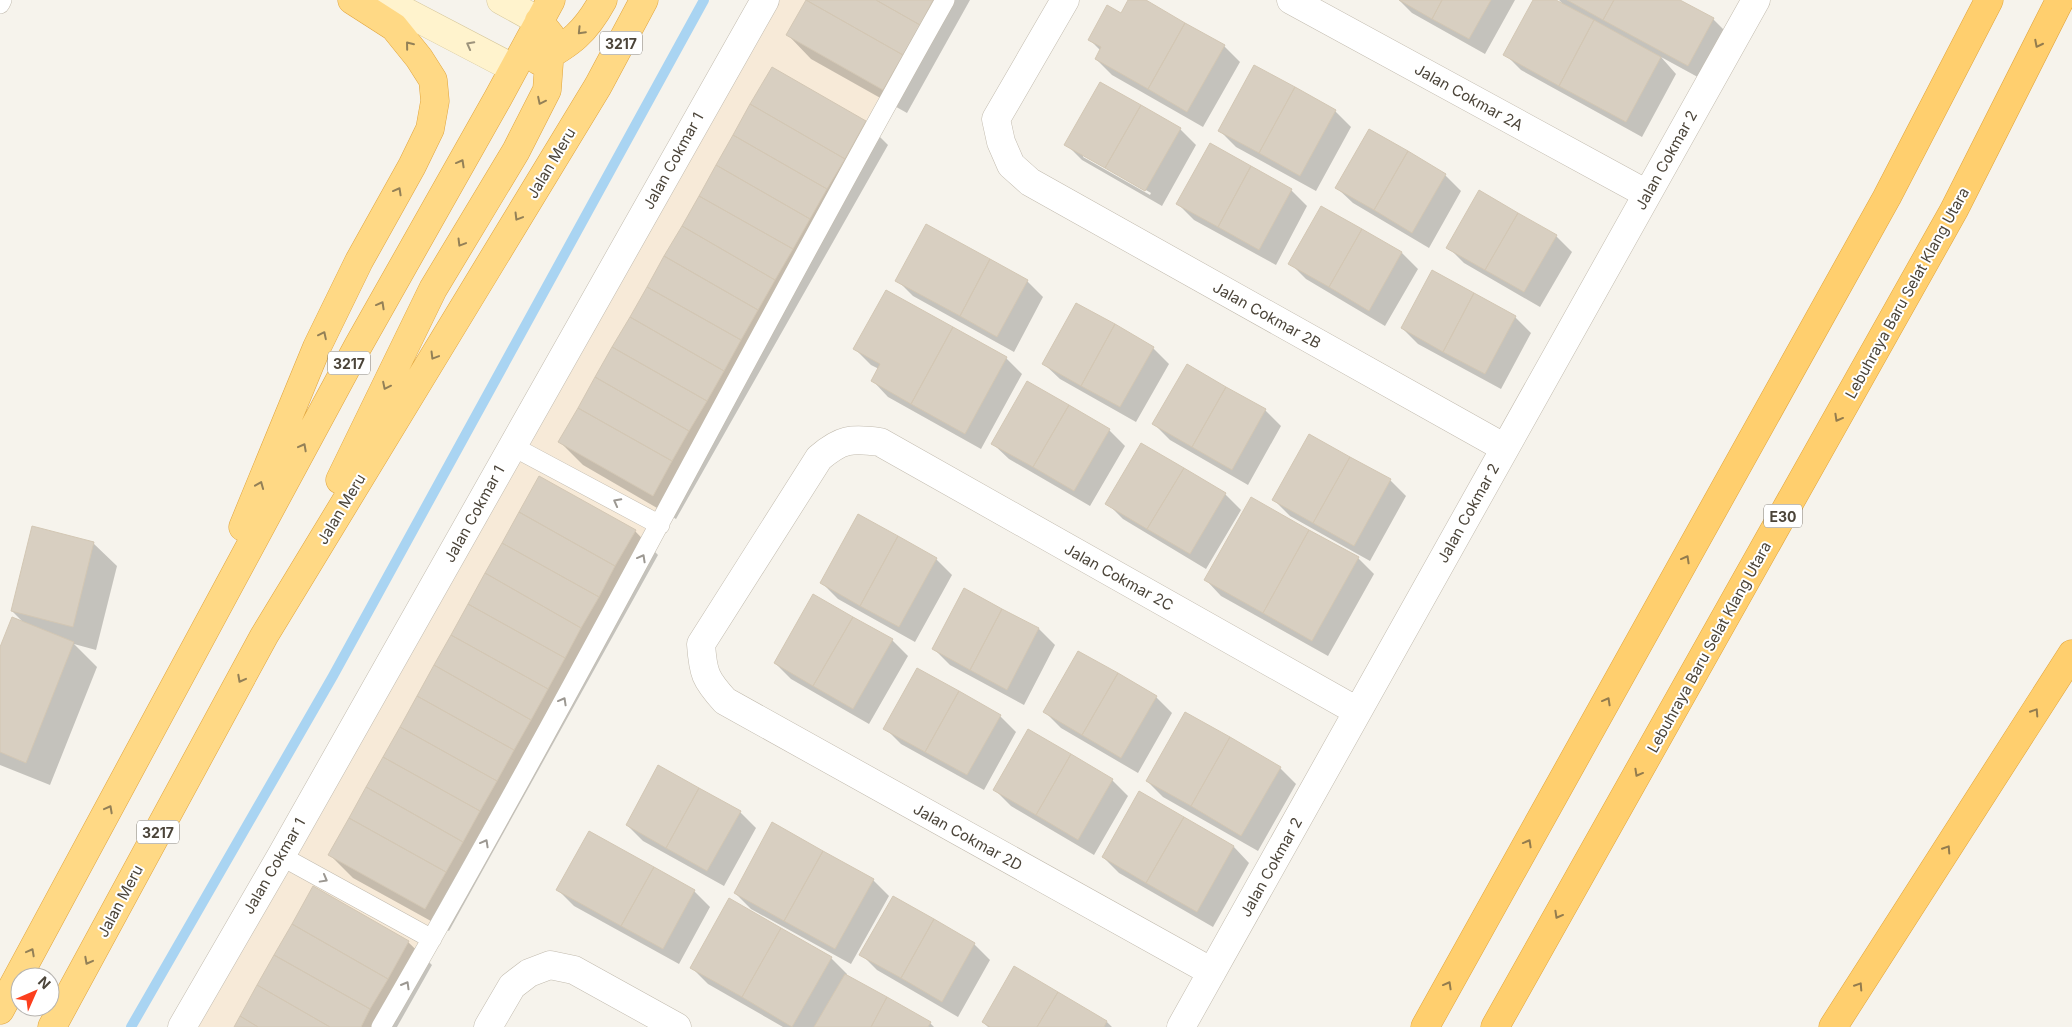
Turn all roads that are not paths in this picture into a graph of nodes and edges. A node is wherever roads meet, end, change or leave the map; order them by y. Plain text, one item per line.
1 (2, 0) edge
2 (352, 0) edge
3 (383, 0) edge
4 (501, 0) edge
5 (603, 0) edge
6 (644, 0) edge
7 (765, 0) edge
8 (945, 0) edge
9 (1065, 0) edge
10 (1291, 0) edge
11 (1756, 0) edge
12 (1989, 0) edge
13 (2060, 0) edge
14 (0, 4) edge
15 (545, 11) edge
16 (551, 54) junction
17 (513, 68) junction
18 (1647, 194) junction
19 (880, 442) joint
20 (512, 446) junction
21 (1505, 448) junction
22 (660, 526) junction
23 (264, 636) junction
24 (2072, 654) edge
25 (189, 660) junction
26 (1357, 711) junction
27 (281, 856) junction
28 (432, 939) junction
29 (1212, 972) junction
30 (0, 1010) edge
31 (52, 1027) edge
32 (182, 1027) edge
33 (381, 1027) edge
34 (488, 1027) edge
35 (677, 1027) edge
36 (1181, 1027) edge
37 (1424, 1027) edge
38 (1495, 1027) edge
39 (1833, 1027) edge

1 - 14 lane
25 -> 2 highway
17 -> 3 main road
4 - 15 main road
5 -> 16 highway
6 -> 23 highway, Jalan Meru / 3217
7 - 20 street, Jalan Cokmar 1
8 - 22 lane
9 - 21 street, Jalan Cokmar 2B
10 - 18 street, Jalan Cokmar 2A
11 - 18 street, Jalan Cokmar 2
37 -> 12 highway
13 -> 38 highway, Lebuhraya Baru Selat Klang Utara / E30
15 - 16 highway
15 - 17 highway, 3217
16 - 17 highway
16 -> 23 highway
25 -> 17 highway, 3217
18 - 21 street, Jalan Cokmar 2
19 - 26 street, Jalan Cokmar 2C
19 - 29 street, Jalan Cokmar 2D
22 -> 20 lane
20 - 27 street, Jalan Cokmar 1
21 - 26 street, Jalan Cokmar 2
28 -> 22 lane
23 -> 31 highway, Jalan Meru / 3217
39 -> 24 highway
30 -> 25 highway, 3217
26 - 29 street, Jalan Cokmar 2
27 -> 28 lane
27 - 32 street, Jalan Cokmar 1
33 -> 28 lane
29 - 36 street, Jalan Cokmar 2
34 - 35 street

